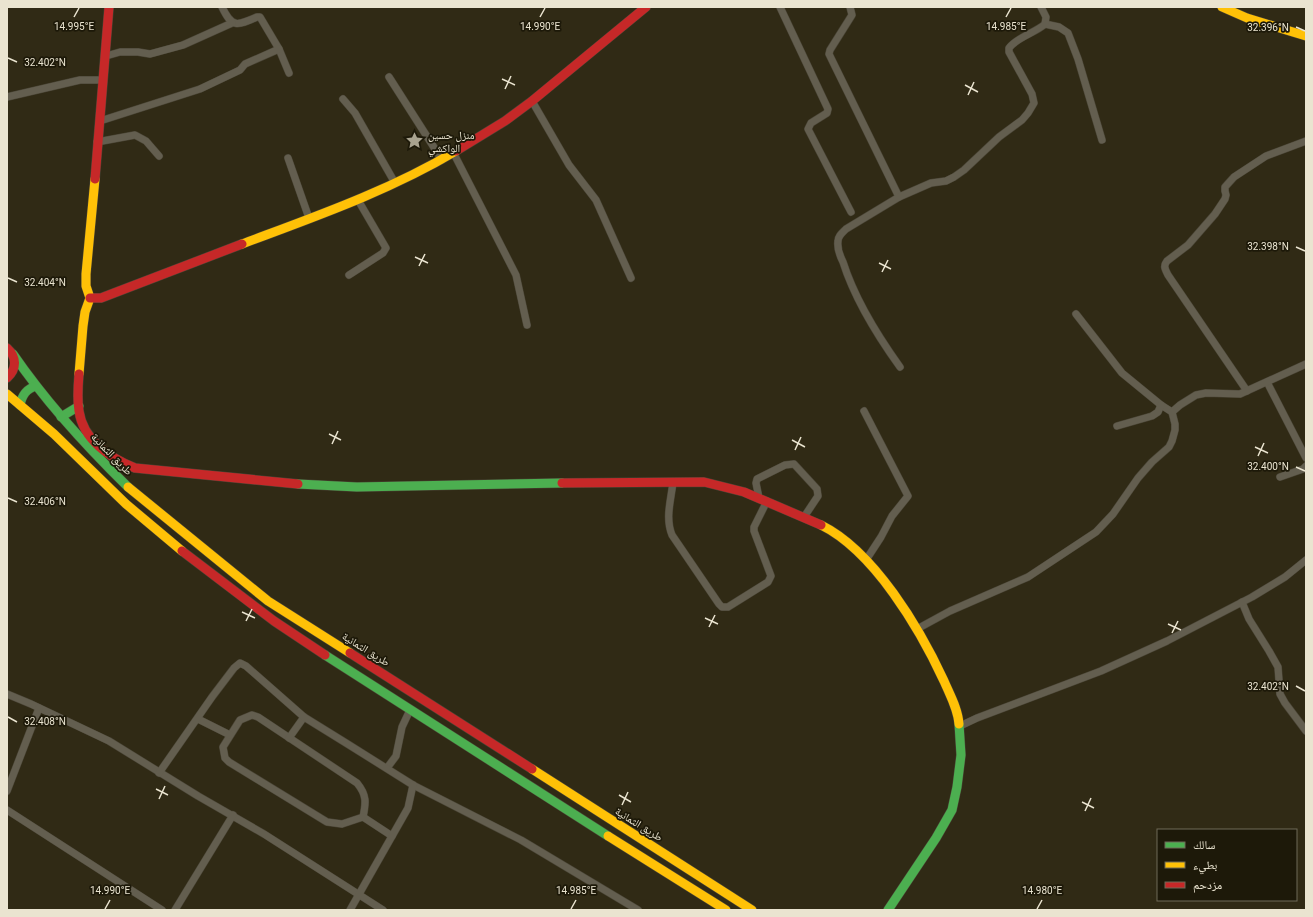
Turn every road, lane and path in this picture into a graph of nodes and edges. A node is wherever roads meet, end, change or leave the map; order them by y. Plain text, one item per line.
1 (109, 7) edge
2 (222, 7) edge
3 (646, 7) edge
4 (780, 7) edge
5 (850, 7) edge
6 (1041, 7) edge
7 (1222, 7) edge
8 (232, 23) junction
9 (1046, 24) junction
10 (1306, 36) edge
11 (278, 49) junction
12 (106, 56) junction
13 (289, 73) dead end
14 (389, 77) dead end
15 (104, 80) junction
16 (7, 97) edge
17 (343, 99) dead end
18 (532, 101) junction
19 (100, 121) junction
20 (1102, 140) dead end
21 (1306, 141) edge
22 (97, 142) junction
23 (453, 152) junction
24 (159, 156) dead end
25 (288, 158) dead end
26 (442, 160) junction
27 (395, 183) junction
28 (899, 197) junction
29 (358, 200) junction
30 (851, 212) dead end
31 (309, 218) junction
32 (349, 275) dead end
33 (631, 278) dead end
34 (90, 298) junction
35 (1076, 314) dead end
36 (527, 325) dead end
37 (10, 351) edge
38 (1306, 364) edge
39 (900, 367) dead end
40 (7, 378) edge
41 (1267, 382) junction
42 (36, 386) junction
43 (1247, 391) junction
44 (7, 394) edge
45 (20, 405) junction
46 (1161, 405) junction
47 (79, 406) junction
48 (864, 410) dead end
49 (1172, 412) junction
50 (61, 417) junction
51 (1117, 426) dead end
52 (1306, 458) edge
53 (1306, 466) edge
54 (1280, 477) dead end
55 (673, 482) junction
56 (763, 500) junction
57 (804, 518) junction
58 (866, 560) junction
59 (1306, 560) edge
60 (1242, 602) junction
61 (918, 629) junction
62 (7, 694) edge
63 (39, 708) junction
64 (410, 710) junction
65 (304, 717) junction
66 (198, 719) junction
67 (960, 726) junction
68 (1306, 731) edge
69 (230, 735) junction
70 (289, 738) junction
71 (387, 768) junction
72 (159, 773) junction
73 (413, 785) junction
74 (7, 791) edge
75 (7, 810) edge
76 (233, 816) junction
77 (363, 817) junction
78 (392, 836) junction
79 (360, 895) junction
80 (162, 910) edge
81 (175, 910) edge
82 (350, 910) edge
83 (383, 910) edge
84 (638, 910) edge
85 (726, 910) edge
86 (752, 910) edge
87 (888, 910) edge

1 - 12 street
2 - 8 street
3 - 18 street
4 - 30 street
5 - 28 street
6 - 9 street
7 - 10 street
8 - 11 street
8 - 12 street
9 - 20 street
9 - 28 street
11 - 13 street
11 - 19 street
12 - 15 street
14 - 26 street
15 - 16 street
15 - 19 street
17 - 27 street
18 - 23 street
18 - 33 street
19 - 22 street
21 - 43 street
22 - 24 street
22 - 34 street
23 - 26 street
23 - 36 street
25 - 31 street
26 - 27 street
27 - 29 street
28 - 39 street
29 - 31 street
29 - 32 street
31 - 34 street
34 - 47 street
35 - 46 street
37 - 40 street
37 - 42 street, طريق الثمانية
38 - 41 street
41 - 43 street
41 - 52 street
42 - 45 street
42 - 50 street, طريق الثمانية
43 - 49 street
44 - 45 street
45 - 64 street
46 - 49 street
46 - 51 street
47 - 50 street
47 - 55 street
48 - 58 street
49 - 61 street
50 - 86 street, طريق الثمانية
53 - 54 street
55 - 56 street
55 - 56 street
56 - 57 street
56 - 57 street
57 - 58 street
58 - 61 street
59 - 60 street
60 - 67 street
60 - 68 street
61 - 67 street
62 - 63 street
63 - 72 street
63 - 74 street
64 - 71 street
64 - 85 street
65 - 66 street
65 - 70 street
65 - 71 street
66 - 69 street
66 - 72 street
67 - 87 street
69 - 70 street
69 - 77 street
70 - 77 street
71 - 73 street
72 - 76 street
73 - 78 street
73 - 84 street
75 - 80 street
76 - 79 street
76 - 81 street
77 - 78 street
78 - 79 street
79 - 82 street
79 - 83 street

